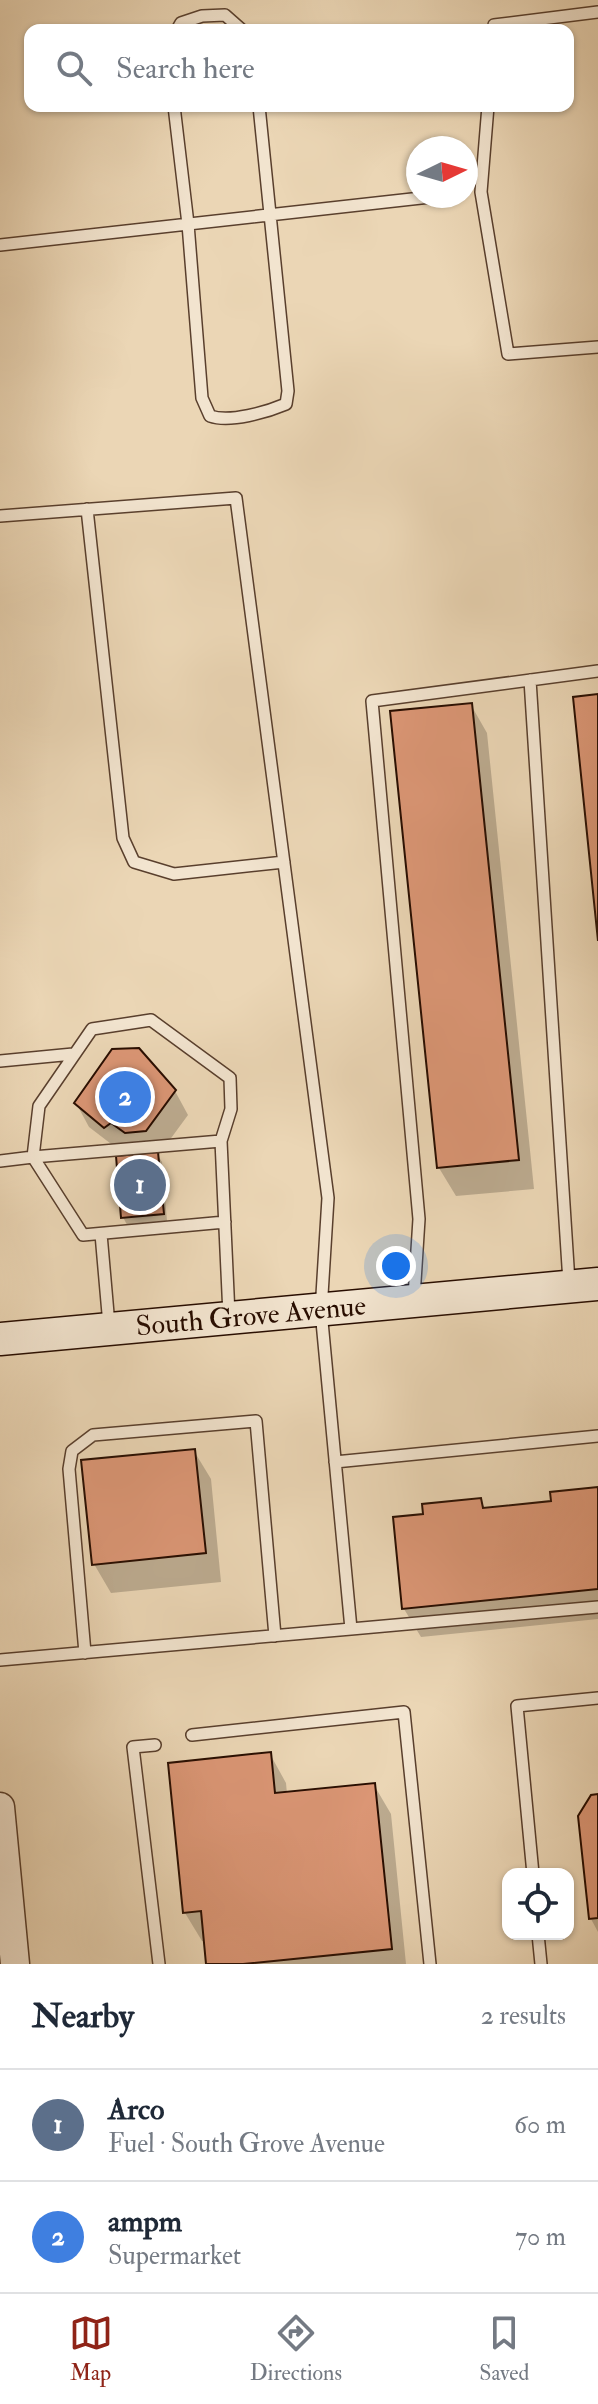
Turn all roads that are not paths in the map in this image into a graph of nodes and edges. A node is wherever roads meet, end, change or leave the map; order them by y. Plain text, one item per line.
1 (598, 12) edge
2 (180, 24) edge
3 (235, 24) edge
4 (502, 24) edge
5 (175, 112) edge
6 (260, 112) edge
7 (488, 112) edge
8 (478, 192) edge
9 (481, 192) junction
10 (406, 200) edge
11 (271, 215) junction
12 (188, 224) junction
13 (0, 245) edge
14 (598, 347) edge
15 (87, 509) junction
16 (0, 516) edge
17 (598, 671) edge
18 (530, 680) junction
19 (284, 862) junction
20 (73, 1054) junction
21 (0, 1061) edge
22 (221, 1141) junction
23 (33, 1157) junction
24 (0, 1161) edge
25 (225, 1222) junction
26 (101, 1234) junction
27 (584, 1286) edge
28 (413, 1302) junction
29 (321, 1311) junction
30 (229, 1320) junction
31 (110, 1331) junction
32 (0, 1339) edge
33 (598, 1436) edge
34 (335, 1462) junction
35 (598, 1607) edge
36 (351, 1629) junction
37 (275, 1636) junction
38 (85, 1653) junction
39 (0, 1660) edge
40 (598, 1698) edge
41 (192, 1735) dead end
42 (155, 1745) dead end
43 (0, 1807) edge
44 (532, 1868) edge
45 (539, 1940) edge
46 (15, 1964) edge
47 (159, 1964) edge
48 (430, 1964) edge
49 (541, 1964) edge

1 - 4 lane
2 - 3 lane
5 - 12 lane
6 - 11 lane
7 - 9 lane
8 - 9 lane
9 - 14 lane
10 - 11 lane
11 - 12 lane
11 - 12 lane
12 - 13 lane
15 - 16 lane
15 - 19 lane
15 - 19 lane
17 - 18 lane
18 - 27 lane
18 - 28 lane
19 - 29 lane
20 - 21 lane
20 - 22 lane
20 - 23 lane
22 - 23 lane
22 - 25 lane
23 - 24 lane
23 - 26 lane
25 - 26 lane
25 - 30 lane
26 - 31 lane
27 - 28 main road, South Grove Avenue
28 - 29 main road, South Grove Avenue
29 - 30 main road, South Grove Avenue
29 - 34 lane
30 - 31 main road, South Grove Avenue
31 - 32 main road, South Grove Avenue
33 - 34 lane
34 - 36 lane
35 - 36 lane
36 - 37 lane
37 - 38 lane
37 - 38 lane
38 - 39 lane
40 - 44 lane
41 - 48 lane
42 - 47 lane
43 - 46 street
45 - 49 lane

